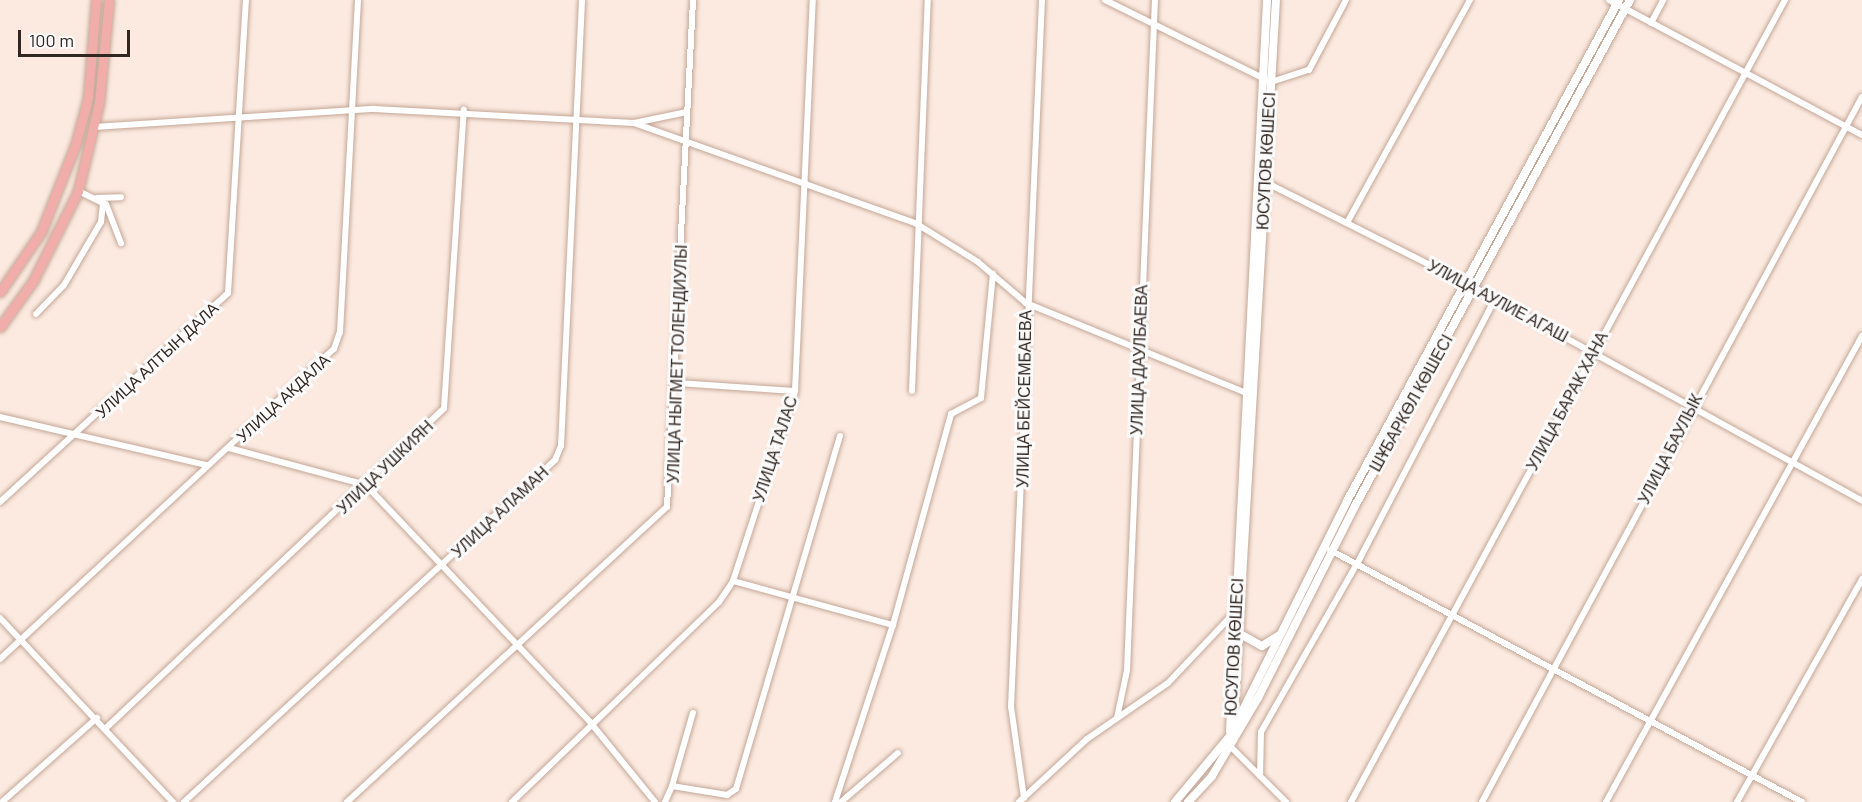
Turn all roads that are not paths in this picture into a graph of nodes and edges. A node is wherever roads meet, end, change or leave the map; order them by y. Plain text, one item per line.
1 (96, 0) edge
2 (109, 0) edge
3 (246, 0) edge
4 (358, 0) edge
5 (582, 0) edge
6 (693, 0) edge
7 (813, 0) edge
8 (928, 0) edge
9 (1042, 0) edge
10 (1105, 0) edge
11 (1155, 0) edge
12 (1267, 0) edge
13 (1276, 0) edge
14 (1346, 0) edge
15 (1470, 0) edge
16 (1630, 0) edge
17 (1663, 0) edge
18 (1785, 0) edge
19 (1615, 1) edge
20 (1626, 9) junction
21 (1651, 23) junction
22 (1154, 24) junction
23 (92, 64) junction
24 (104, 65) junction
25 (1744, 75) junction
26 (1267, 82) junction
27 (1862, 98) edge
28 (353, 109) junction
29 (464, 110) junction
30 (687, 112) junction
31 (575, 117) junction
32 (241, 119) junction
33 (634, 123) junction
34 (1846, 126) junction
35 (94, 127) junction
36 (1862, 135) edge
37 (686, 143) junction
38 (807, 180) junction
39 (1261, 182) junction
40 (78, 191) junction
41 (121, 197) dead end
42 (97, 198) junction
43 (103, 203) junction
44 (1348, 221) junction
45 (917, 224) junction
46 (121, 243) dead end
47 (993, 274) junction
48 (1466, 283) junction
49 (1474, 288) junction
50 (0, 292) edge
51 (1495, 299) junction
52 (1026, 303) junction
53 (36, 314) dead end
54 (0, 327) edge
55 (1862, 336) edge
56 (1139, 351) junction
57 (1593, 353) junction
58 (677, 383) junction
59 (795, 391) junction
60 (912, 391) dead end
61 (1249, 394) junction
62 (1690, 408) junction
63 (0, 417) edge
64 (75, 435) junction
65 (840, 436) dead end
66 (229, 448) junction
67 (1792, 464) junction
68 (206, 465) junction
69 (366, 485) junction
70 (1862, 501) edge
71 (0, 502) edge
72 (1328, 549) junction
73 (1357, 564) junction
74 (442, 567) junction
75 (1862, 579) edge
76 (733, 581) junction
77 (792, 598) junction
78 (1234, 613) junction
79 (1452, 613) junction
80 (0, 618) edge
81 (893, 625) junction
82 (1284, 629) junction
83 (1242, 635) junction
84 (22, 641) junction
85 (516, 648) junction
86 (0, 659) edge
87 (1557, 668) junction
88 (693, 713) dead end
89 (97, 718) junction
90 (1117, 718) junction
91 (1650, 720) junction
92 (590, 722) junction
93 (106, 728) junction
94 (1230, 736) junction
95 (1231, 747) junction
96 (898, 753) dead end
97 (1752, 775) junction
98 (1260, 776) junction
99 (672, 786) junction
100 (1022, 800) edge
101 (2, 802) edge
102 (173, 802) edge
103 (184, 802) edge
104 (347, 802) edge
105 (512, 802) edge
106 (655, 802) edge
107 (665, 802) edge
108 (835, 802) edge
109 (841, 802) edge
110 (1175, 802) edge
111 (1188, 802) edge
112 (1286, 802) edge
113 (1351, 802) edge
114 (1482, 802) edge
115 (1606, 802) edge
116 (1737, 802) edge
117 (1802, 802) edge

1 - 23 main road
2 - 24 main road
3 - 32 street, УЛИЦА АЛТЫН ДАЛА
4 - 28 street, УЛИЦА АКДАЛА
5 - 31 street, УЛИЦА АЛАМАН
6 - 30 street, УЛИЦА НЫГМЕТ ТОЛЕНДИУЛЫ
7 - 38 street, УЛИЦА ТАЛАС
8 - 45 street
9 - 52 street, УЛИЦА БЕЙСЕМБАЕВА
10 - 22 street
11 - 22 street, УЛИЦА ДАУЛБАЕВА
12 - 26 street, ЮСУПОВ КӨШЕСІ
13 - 26 street, ЮСУПОВ КӨШЕСІ
14 - 26 street
15 - 44 street
16 - 20 street, ШҰБАРКӨЛ КӨШЕСІ
17 - 21 street
18 - 25 street, УЛИЦА БАРАК ХАНА
19 - 20 street
19 - 48 street, ШҰБАРКӨЛ КӨШЕСІ
20 - 21 street
20 - 49 street, ШҰБАРКӨЛ КӨШЕСІ
21 - 25 street
22 - 26 street
22 - 56 street, УЛИЦА ДАУЛБАЕВА
23 - 24 main road
23 - 50 main road
24 - 35 main road
25 - 34 street
25 - 57 street, УЛИЦА БАРАК ХАНА
26 - 39 street, ЮСУПОВ КӨШЕСІ
27 - 34 street, УЛИЦА БАУЛЫК
28 - 29 street
28 - 32 street
28 - 66 street, УЛИЦА АКДАЛА
29 - 31 street
29 - 69 street, УЛИЦА УШКИЯН
30 - 33 street
30 - 37 street, УЛИЦА НЫГМЕТ ТОЛЕНДИУЛЫ
31 - 33 street
31 - 74 street, УЛИЦА АЛАМАН
32 - 35 street
32 - 64 street, УЛИЦА АЛТЫН ДАЛА
33 - 37 street
34 - 36 street
34 - 62 street, УЛИЦА БАУЛЫК
35 - 40 main road
37 - 38 street
37 - 58 street, УЛИЦА НЫГМЕТ ТОЛЕНДИУЛЫ
38 - 45 street
38 - 59 street, УЛИЦА ТАЛАС
39 - 44 street, УЛИЦА АУЛИЕ АГАШ
39 - 61 street, ЮСУПОВ КӨШЕСІ
40 - 42 street
40 - 54 main road
41 - 42 street
42 - 43 street
43 - 46 street
43 - 53 street
44 - 48 street, УЛИЦА АУЛИЕ АГАШ
45 - 47 street
45 - 60 street
47 - 52 street
47 - 81 street
48 - 49 street, УЛИЦА АУЛИЕ АГАШ
48 - 72 street, ШҰБАРКӨЛ КӨШЕСІ
49 - 51 street, УЛИЦА АУЛИЕ АГАШ
49 - 72 street, ШҰБАРКӨЛ КӨШЕСІ
51 - 57 street, УЛИЦА АУЛИЕ АГАШ
51 - 73 street
52 - 56 street
52 - 100 street, УЛИЦА БЕЙСЕМБАЕВА
55 - 67 street
56 - 61 street
56 - 90 street, УЛИЦА ДАУЛБАЕВА
57 - 62 street, УЛИЦА АУЛИЕ АГАШ
57 - 79 street, УЛИЦА БАРАК ХАНА
58 - 59 street
58 - 85 street, УЛИЦА НЫГМЕТ ТОЛЕНДИУЛЫ
59 - 76 street, УЛИЦА ТАЛАС
61 - 78 street, ЮСУПОВ КӨШЕСІ
61 - 83 street, ЮСУПОВ КӨШЕСІ
62 - 67 street, УЛИЦА АУЛИЕ АГАШ
62 - 87 street, УЛИЦА БАУЛЫК
63 - 64 street
64 - 68 street
64 - 71 street, УЛИЦА АЛТЫН ДАЛА
65 - 77 street
66 - 68 street, УЛИЦА АКДАЛА
66 - 69 street
67 - 70 street, УЛИЦА АУЛИЕ АГАШ
67 - 91 street
68 - 84 street, УЛИЦА АКДАЛА
69 - 74 street
69 - 93 street, УЛИЦА УШКИЯН
72 - 73 street
72 - 82 street, ШҰБАРКӨЛ КӨШЕСІ
72 - 95 street, ШҰБАРКӨЛ КӨШЕСІ
73 - 79 street
73 - 98 street
74 - 85 street
74 - 103 street, УЛИЦА АЛАМАН
75 - 97 street
76 - 77 street
76 - 92 street, УЛИЦА ТАЛАС
77 - 81 street
77 - 99 street
78 - 90 street
78 - 94 street, ЮСУПОВ КӨШЕСІ
79 - 87 street
79 - 113 street, УЛИЦА БАРАК ХАНА
80 - 84 street
81 - 108 street
82 - 83 street
82 - 94 street, ШҰБАРКӨЛ КӨШЕСІ
83 - 94 street, ЮСУПОВ КӨШЕСІ
84 - 86 street, УЛИЦА АКДАЛА
84 - 89 street
85 - 92 street
85 - 104 street, УЛИЦА НЫГМЕТ ТОЛЕНДИУЛЫ
87 - 91 street
87 - 114 street, УЛИЦА БАУЛЫК
88 - 99 street
89 - 93 street
89 - 101 street
90 - 100 street
91 - 97 street
91 - 115 street
92 - 105 street, УЛИЦА ТАЛАС
92 - 106 street
93 - 102 street
94 - 95 street
94 - 110 street, ШҰБАРКӨЛ КӨШЕСІ
95 - 98 street
95 - 111 street, ШҰБАРКӨЛ КӨШЕСІ
96 - 109 street
97 - 116 street
97 - 117 street
98 - 112 street
99 - 107 street

